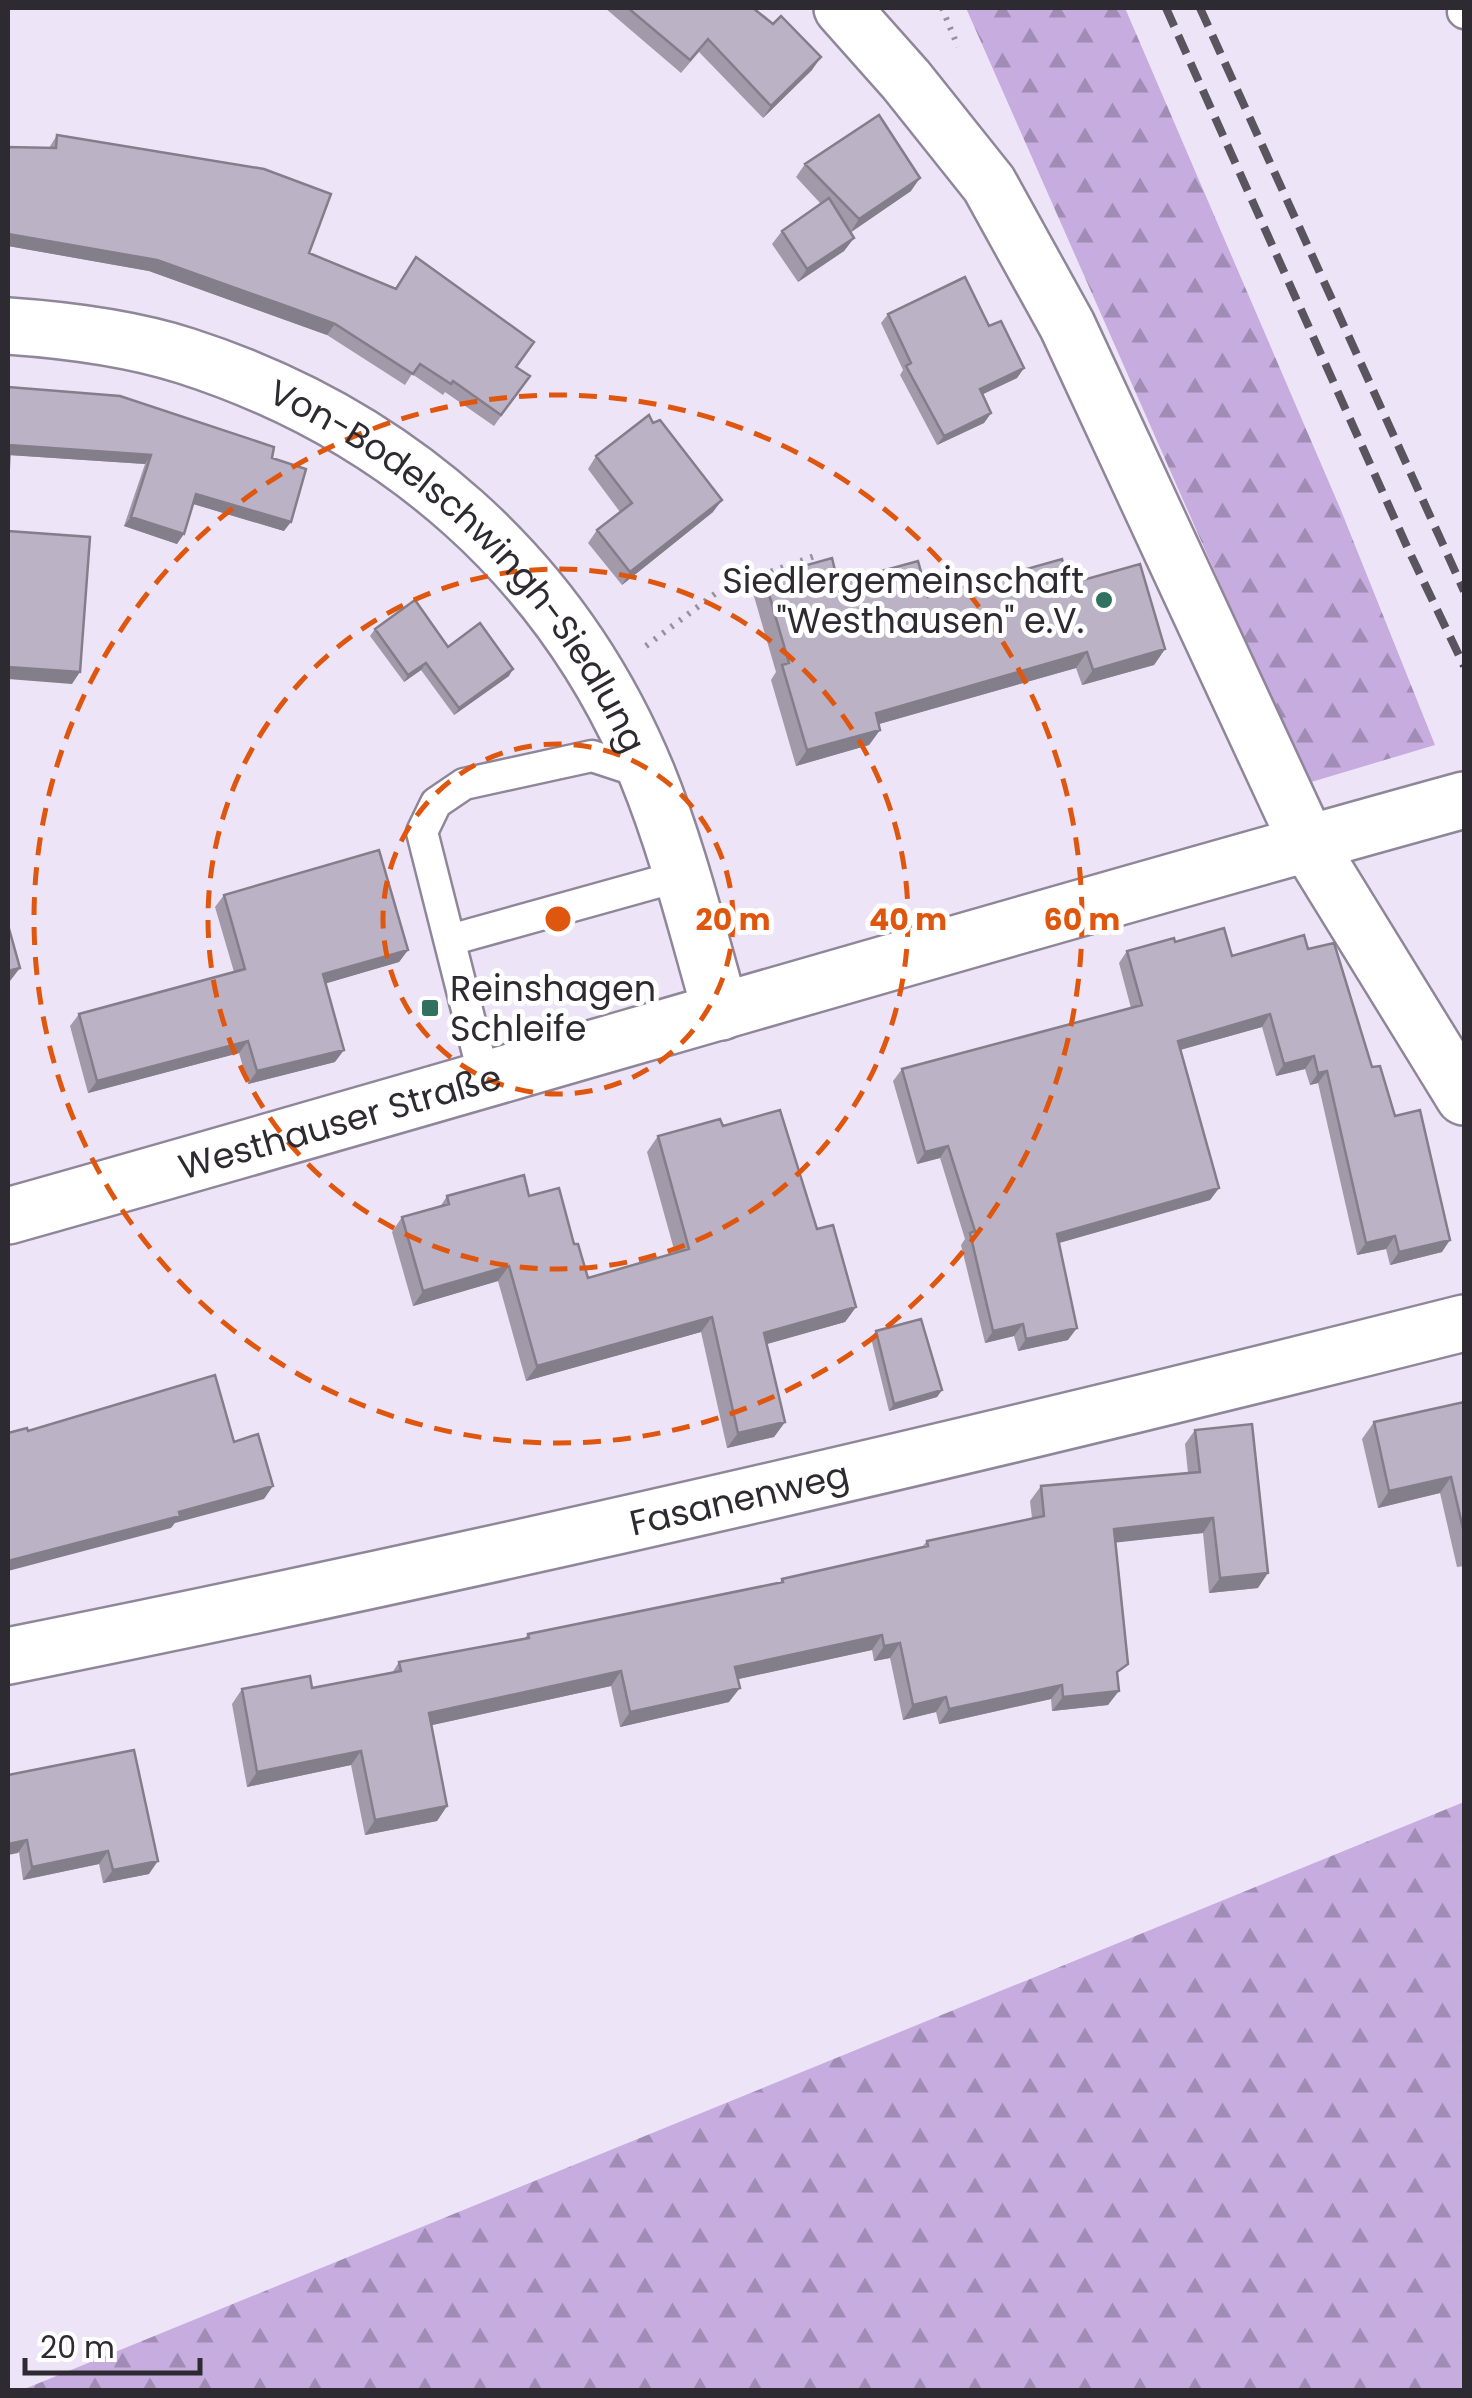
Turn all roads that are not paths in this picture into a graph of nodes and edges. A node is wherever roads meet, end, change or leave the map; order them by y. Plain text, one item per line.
1 (842, 8) edge
2 (8, 326) edge
3 (647, 774) junction
4 (1464, 800) edge
5 (1317, 840) junction
6 (680, 876) junction
7 (450, 940) junction
8 (721, 1012) junction
9 (485, 1081) junction
10 (1464, 1097) edge
11 (8, 1216) edge
12 (1464, 1323) edge
13 (8, 1656) edge

1 - 5 street
2 - 3 street, Von-Bodelschwingh-Siedlung
3 - 6 street, Von-Bodelschwingh-Siedlung
3 - 7 lane
4 - 5 street, Westhauser Straße
5 - 8 street, Westhauser Straße
5 - 10 street
6 - 7 lane
6 - 8 street, Von-Bodelschwingh-Siedlung
7 - 9 lane
8 - 9 street, Westhauser Straße
9 - 11 street, Westhauser Straße
12 - 13 street, Fasanenweg

